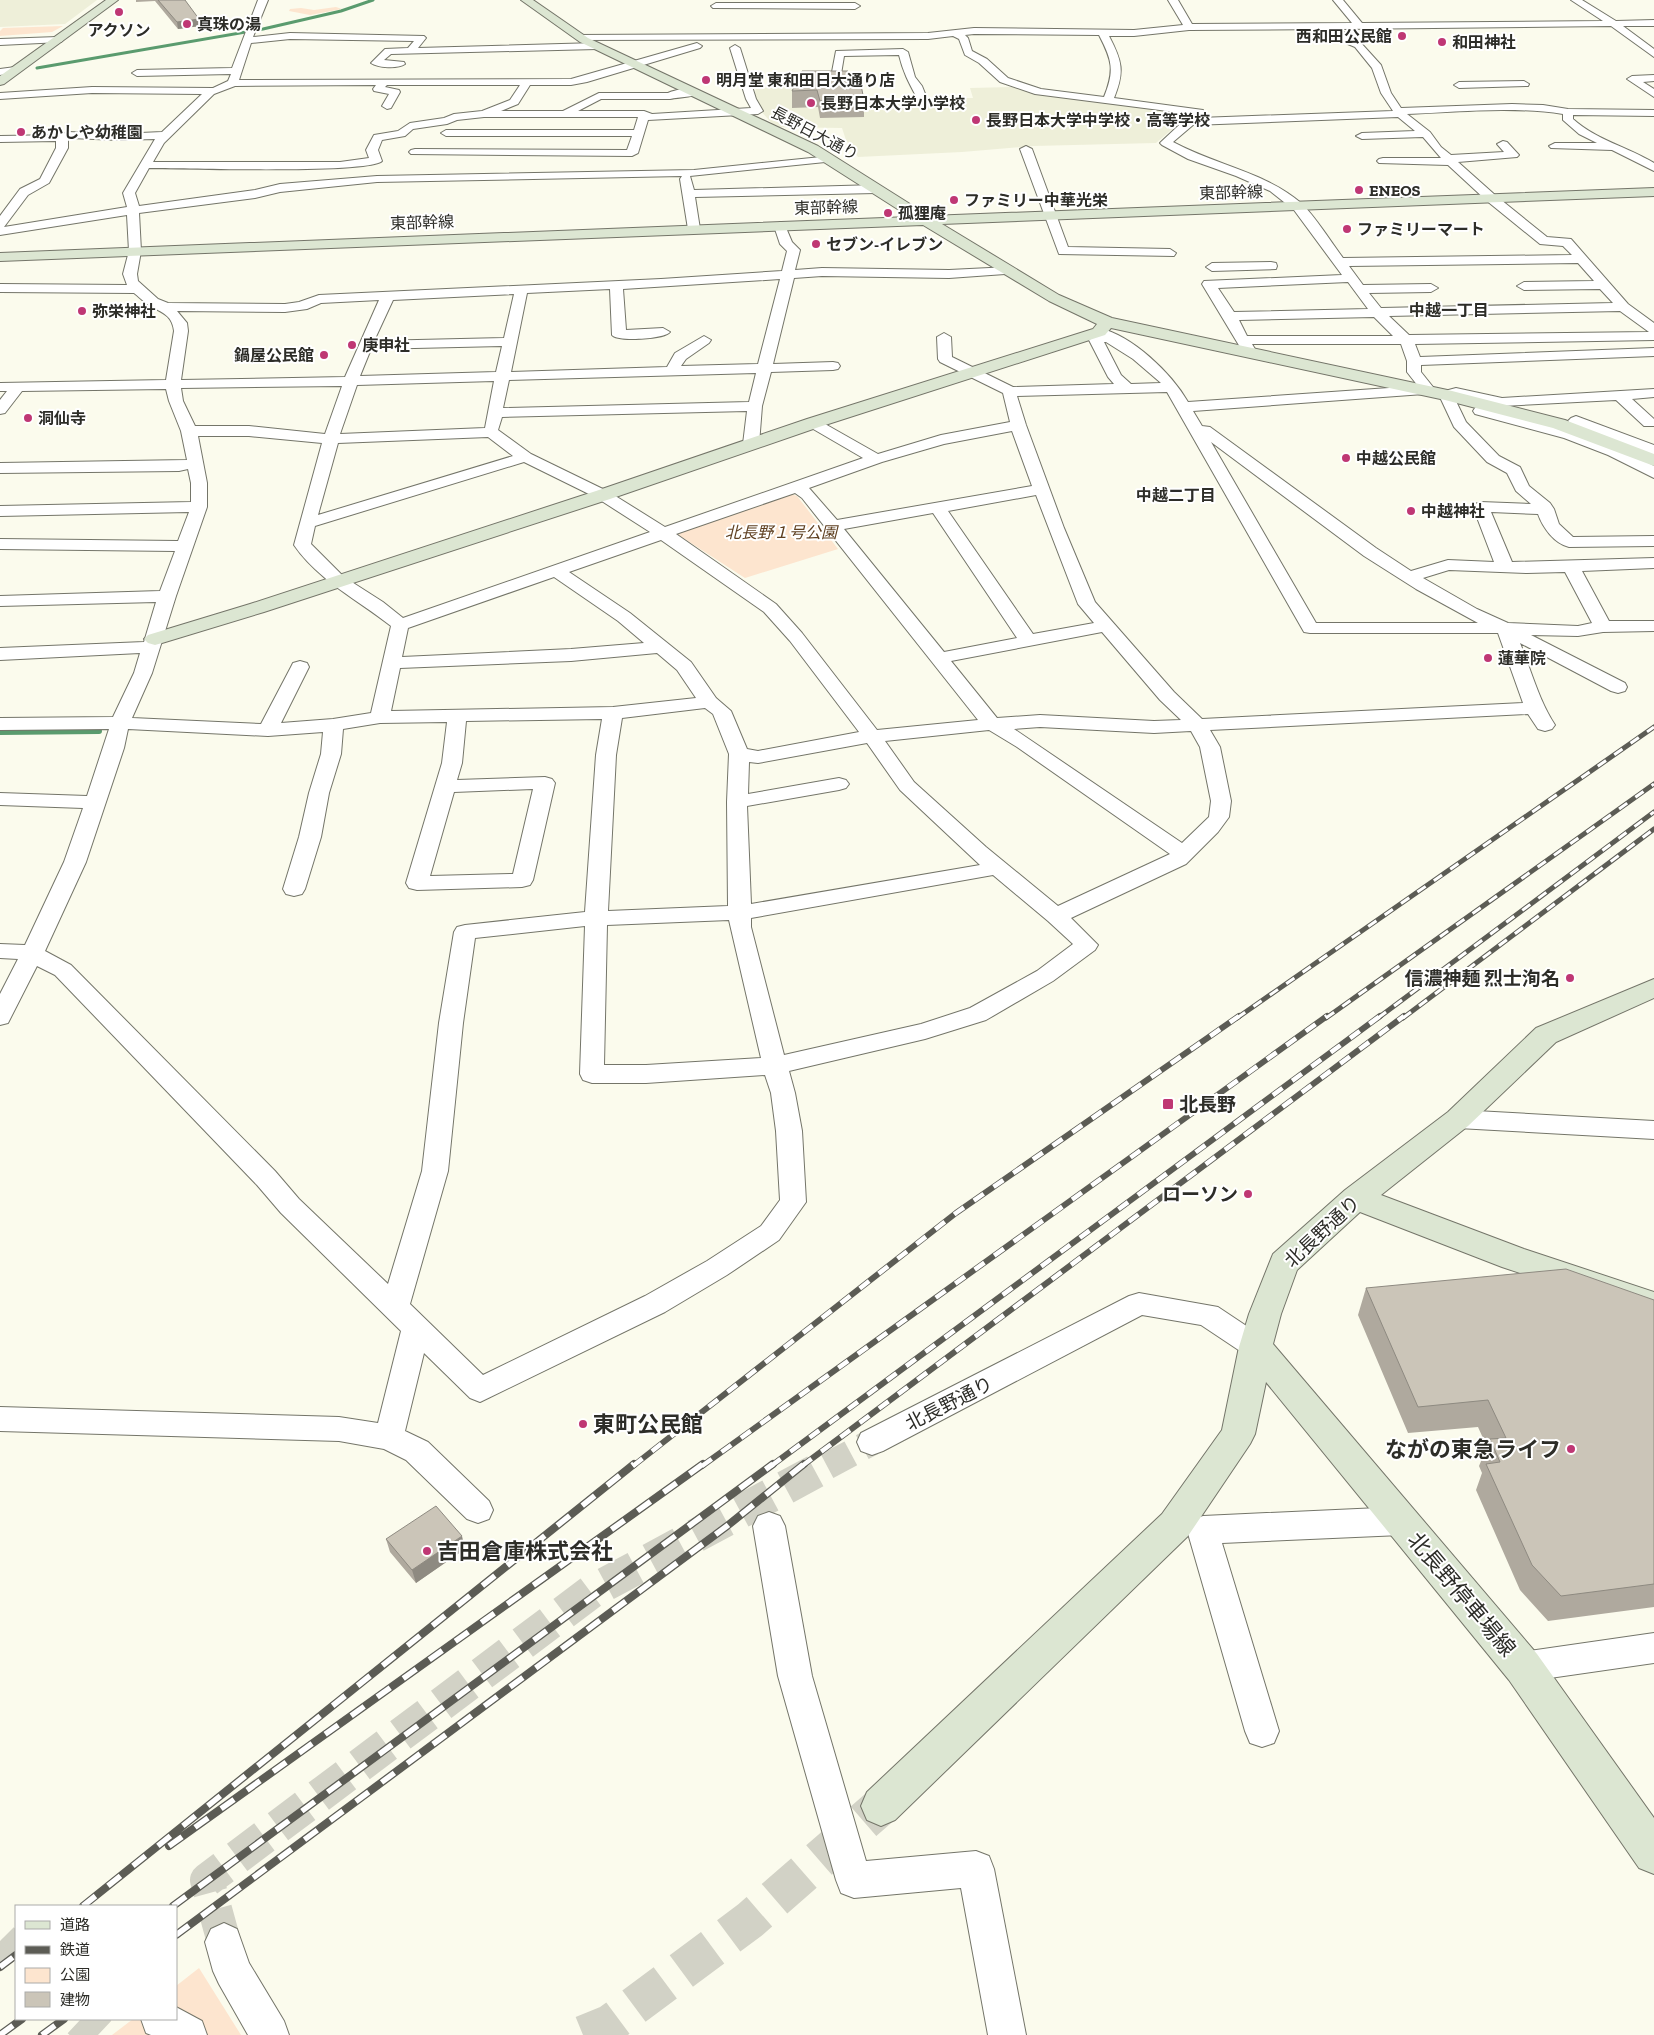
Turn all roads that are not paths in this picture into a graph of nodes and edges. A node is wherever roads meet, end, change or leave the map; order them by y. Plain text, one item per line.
1 (113, 0) edge
2 (264, 0) edge
3 (526, 0) edge
4 (1173, 0) edge
5 (1338, 0) edge
6 (1576, 0) edge
7 (855, 6) dead end
8 (714, 7) edge
9 (1613, 23) junction
10 (1654, 23) edge
11 (1360, 26) junction
12 (1189, 27) junction
13 (1334, 27) junction
14 (955, 32) junction
15 (722, 33) junction
16 (1104, 33) junction
17 (251, 34) junction
18 (900, 36) junction
19 (579, 37) junction
20 (58, 40) junction
21 (0, 42) edge
22 (597, 46) junction
23 (734, 48) dead end
24 (412, 51) junction
25 (903, 52) junction
26 (1654, 54) edge
27 (400, 64) junction
28 (636, 65) junction
29 (16, 70) junction
30 (236, 71) junction
31 (0, 72) edge
32 (137, 72) dead end
33 (837, 72) edge
34 (1512, 74) dead end
35 (1654, 78) edge
36 (0, 81) edge
37 (385, 81) junction
38 (453, 82) junction
39 (526, 82) junction
40 (233, 83) junction
41 (1459, 84) dead end
42 (1524, 84) junction
43 (210, 92) junction
44 (520, 92) junction
45 (695, 93) junction
46 (1654, 94) edge
47 (0, 96) edge
48 (922, 96) dead end
49 (1539, 100) junction
50 (1108, 101) junction
51 (388, 106) dead end
52 (1400, 112) junction
53 (1568, 112) junction
54 (737, 113) junction
55 (1654, 113) edge
56 (484, 114) junction
57 (512, 114) junction
58 (564, 114) junction
59 (644, 114) junction
60 (1318, 118) junction
61 (1190, 122) junction
62 (1328, 130) dead end
63 (446, 133) dead end
64 (503, 133) junction
65 (638, 133) junction
66 (1426, 134) junction
67 (165, 135) junction
68 (1362, 136) dead end
69 (62, 138) junction
70 (0, 139) edge
71 (1503, 144) dead end
72 (1555, 146) dead end
73 (1614, 146) junction
74 (1026, 149) dead end
75 (415, 152) dead end
76 (494, 152) junction
77 (625, 152) junction
78 (831, 159) junction
79 (1449, 160) junction
80 (1384, 161) dead end
81 (144, 165) junction
82 (621, 166) dead end
83 (1654, 168) edge
84 (685, 174) junction
85 (876, 189) junction
86 (1654, 192) edge
87 (688, 194) junction
88 (1491, 198) junction
89 (1298, 207) junction
90 (133, 210) junction
91 (1050, 216) junction
92 (927, 220) junction
93 (0, 224) edge
94 (780, 226) junction
95 (694, 229) junction
96 (0, 231) edge
97 (135, 251) junction
98 (1170, 253) dead end
99 (0, 257) edge
100 (1580, 259) junction
101 (1342, 263) junction
102 (1324, 265) dead end
103 (1287, 266) dead end
104 (1212, 267) dead end
105 (1005, 270) junction
106 (789, 274) junction
107 (1357, 284) junction
108 (617, 285) junction
109 (1605, 285) junction
110 (1524, 286) dead end
111 (0, 288) edge
112 (137, 288) junction
113 (1431, 288) dead end
114 (521, 290) junction
115 (388, 296) junction
116 (1623, 306) junction
117 (166, 307) junction
118 (1377, 312) junction
119 (1230, 316) junction
120 (1654, 329) edge
121 (1105, 330) junction
122 (663, 332) dead end
123 (1654, 336) edge
124 (944, 337) dead end
125 (704, 340) dead end
126 (1407, 341) junction
127 (509, 342) junction
128 (366, 345) junction
129 (1247, 347) junction
130 (1654, 352) edge
131 (1414, 360) junction
132 (833, 366) dead end
133 (765, 368) junction
134 (672, 370) junction
135 (972, 373) junction
136 (502, 375) junction
137 (350, 380) junction
138 (173, 384) junction
139 (0, 387) edge
140 (18, 387) junction
141 (1172, 387) junction
142 (1126, 388) junction
143 (1011, 391) junction
144 (1654, 393) edge
145 (1620, 395) junction
146 (1437, 396) junction
147 (1502, 402) junction
148 (755, 406) junction
149 (1186, 407) junction
150 (0, 410) edge
151 (495, 413) junction
152 (813, 423) junction
153 (1652, 423) edge
154 (1632, 424) dead end
155 (1018, 425) junction
156 (1205, 430) dead end
157 (189, 431) junction
158 (491, 432) junction
159 (332, 439) junction
160 (751, 444) junction
161 (1654, 450) edge
162 (525, 457) junction
163 (876, 459) junction
164 (1654, 461) edge
165 (195, 463) junction
166 (0, 468) edge
167 (1654, 473) edge
168 (797, 487) junction
169 (1043, 490) junction
170 (603, 495) junction
171 (199, 507) junction
172 (938, 508) junction
173 (1546, 509) junction
174 (0, 511) edge
175 (308, 523) junction
176 (832, 526) junction
177 (663, 533) junction
178 (1654, 541) edge
179 (0, 544) edge
180 (185, 546) junction
181 (1654, 563) edge
182 (1570, 565) junction
183 (1505, 567) junction
184 (557, 571) junction
185 (1409, 577) junction
186 (338, 581) junction
187 (167, 596) junction
188 (0, 601) edge
189 (400, 625) junction
190 (1105, 626) junction
191 (1654, 626) edge
192 (1603, 627) junction
193 (1505, 628) junction
194 (1028, 641) junction
195 (153, 643) junction
196 (660, 647) junction
197 (0, 654) edge
198 (939, 658) junction
199 (391, 663) junction
200 (300, 667) dead end
201 (1618, 687) dead end
202 (709, 702) junction
203 (1534, 708) junction
204 (613, 713) junction
205 (457, 715) junction
206 (380, 717) junction
207 (120, 723) junction
208 (0, 724) edge
209 (992, 724) junction
210 (333, 725) junction
211 (1545, 725) dead end
212 (1198, 726) junction
213 (268, 730) junction
214 (872, 736) junction
215 (739, 754) junction
216 (838, 784) dead end
217 (445, 786) junction
218 (0, 800) edge
219 (94, 802) junction
220 (737, 802) junction
221 (1184, 854) junction
222 (998, 868) junction
223 (294, 889) dead end
224 (739, 913) junction
225 (1056, 916) junction
226 (596, 918) junction
227 (0, 951) edge
228 (31, 952) junction
229 (1654, 988) edge
230 (0, 1017) edge
231 (775, 1066) junction
232 (1458, 1119) junction
233 (1654, 1130) edge
234 (1356, 1198) junction
235 (1654, 1305) edge
236 (395, 1307) junction
237 (416, 1329) junction
238 (1256, 1347) junction
239 (0, 1419) edge
240 (389, 1437) junction
241 (872, 1442) tunnel mouth
242 (478, 1510) dead end
243 (1401, 1521) junction
244 (769, 1526) dead end
245 (1654, 1648) edge
246 (1523, 1667) junction
247 (1262, 1731) dead end
248 (881, 1806) tunnel mouth
249 (1654, 1852) edge
250 (224, 1942) tunnel mouth
251 (162, 2020) edge
252 (188, 2035) edge
253 (270, 2035) edge
254 (1007, 2035) edge

1 - 20 street
2 - 17 street
3 - 19 street, 長野日大通り
4 - 12 street
5 - 11 street
6 - 9 street
7 - 8 street
9 - 10 street
9 - 11 street
9 - 26 street
11 - 13 street
12 - 13 street
12 - 16 street
13 - 52 street
14 - 16 street
14 - 18 street
14 - 50 street
15 - 18 street
15 - 19 street
15 - 28 street
16 - 50 street
17 - 24 street
17 - 30 street
18 - 25 street
19 - 22 street, 長野日大通り
20 - 21 street
20 - 29 street
22 - 24 street
22 - 28 street, 長野日大通り
23 - 54 street
24 - 27 street
24 - 27 street
25 - 33 street
25 - 48 street
27 - 37 street
28 - 39 street
28 - 45 street, 長野日大通り
29 - 31 street
29 - 36 street
30 - 32 street
30 - 40 street
34 - 42 street
35 - 46 street
37 - 38 street
37 - 40 street
37 - 51 street
38 - 39 street
38 - 44 street
39 - 44 street
40 - 43 street
41 - 42 street
42 - 49 street
43 - 47 street
43 - 67 street
44 - 56 street
45 - 54 street, 長野日大通り
45 - 58 street
49 - 52 street
49 - 53 street
50 - 61 street
52 - 60 street
52 - 66 street
53 - 55 street
53 - 73 street
54 - 59 street
54 - 78 street, 長野日大通り
56 - 57 street
56 - 81 street
57 - 58 street
57 - 64 street
58 - 59 street
59 - 65 street
60 - 61 street
60 - 62 street
61 - 89 street
63 - 64 street
64 - 65 street
64 - 76 street
65 - 77 street
66 - 68 street
66 - 79 street
67 - 69 street
67 - 81 street
69 - 70 street
69 - 93 street
71 - 79 street
72 - 73 street
73 - 83 street
74 - 91 street
75 - 76 street
76 - 77 street
77 - 82 street
78 - 84 street
78 - 85 street, 長野日大通り
79 - 80 street
79 - 88 street
81 - 90 street
84 - 87 street
84 - 90 street
85 - 87 street
85 - 92 street, 長野日大通り
86 - 88 street, 東部幹線
87 - 95 street
88 - 89 street, 東部幹線
88 - 100 street
89 - 91 street, 東部幹線
89 - 101 street
90 - 96 street
90 - 97 street
91 - 92 street, 東部幹線
91 - 98 street
92 - 94 street, 東部幹線
92 - 105 street, 長野日大通り
94 - 95 street, 東部幹線
94 - 106 street
95 - 97 street, 東部幹線
97 - 99 street, 東部幹線
97 - 112 street
100 - 101 street
100 - 109 street
101 - 102 street
101 - 107 street
103 - 104 street
105 - 106 street
105 - 121 street, 長野日大通り
106 - 108 street
106 - 133 street
107 - 113 street
107 - 118 street
107 - 119 street
108 - 114 street
108 - 122 street
109 - 110 street
109 - 116 street
111 - 112 street
112 - 117 street
114 - 115 street
114 - 127 street
115 - 117 street
115 - 128 street
116 - 118 street
116 - 120 street
117 - 138 street
118 - 119 street
118 - 126 street
119 - 129 street
121 - 129 street, 長野日大通り
121 - 135 street
121 - 141 street
121 - 142 street
123 - 126 street
124 - 135 street
125 - 134 street
126 - 129 street
126 - 131 street
127 - 128 street
127 - 136 street
128 - 137 street
129 - 146 street, 長野日大通り
130 - 131 street
131 - 146 street
132 - 133 street
133 - 134 street
133 - 148 street
134 - 136 street
135 - 143 street
135 - 152 street
136 - 137 street
136 - 151 street
137 - 138 street
137 - 159 street
138 - 140 street
138 - 157 street
139 - 140 street
140 - 150 street
141 - 142 street
141 - 149 street
142 - 143 street
143 - 155 street
144 - 145 street
145 - 147 street
145 - 153 street
146 - 147 street
146 - 149 street
146 - 164 street, 長野日大通り
146 - 167 street
146 - 173 street
147 - 161 street
148 - 151 street
148 - 160 street
149 - 193 street
151 - 158 street
152 - 160 street
152 - 163 street
153 - 154 street
155 - 163 street
155 - 169 street
156 - 185 street
157 - 159 street
157 - 165 street
158 - 159 street
158 - 162 street
159 - 175 street
160 - 170 street
162 - 170 street
162 - 175 street
163 - 168 street
165 - 166 street
165 - 171 street
168 - 176 street
168 - 177 street
169 - 172 street
169 - 190 street
170 - 177 street
170 - 186 street
171 - 174 street
171 - 180 street
172 - 176 street
172 - 194 street
173 - 178 street
173 - 183 street
175 - 186 street
176 - 198 street
177 - 184 street
177 - 214 street
179 - 180 street
180 - 187 street
181 - 182 street
182 - 183 street
182 - 192 street
183 - 185 street
184 - 189 street
184 - 196 street
185 - 193 street
186 - 189 street
186 - 195 street
187 - 188 street
187 - 195 street
189 - 199 street
190 - 194 street
190 - 212 street
191 - 192 street
192 - 193 street
193 - 201 street
193 - 203 street
194 - 198 street
195 - 197 street
195 - 207 street
196 - 199 street
196 - 202 street
198 - 209 street
199 - 206 street
200 - 213 street
202 - 204 street
202 - 215 street
203 - 211 street
203 - 212 street
204 - 205 street
204 - 226 street
205 - 206 street
205 - 217 street
206 - 210 street
207 - 208 street
207 - 213 street
207 - 219 street
209 - 212 street
209 - 214 street
209 - 221 street
210 - 213 street
210 - 223 street
212 - 221 street
214 - 215 street
214 - 222 street
215 - 220 street
216 - 220 street
217 - 217 street
218 - 219 street
219 - 228 street
220 - 224 street
221 - 225 street
222 - 224 street
222 - 225 street
224 - 226 street
224 - 231 street
225 - 231 street
226 - 231 street
226 - 236 street
227 - 228 street
228 - 230 street
228 - 236 street
229 - 232 street, 北長野通り
231 - 237 street
232 - 233 street
232 - 234 street, 北長野通り
234 - 235 street
234 - 238 street, 北長野通り
236 - 237 street
237 - 240 street
238 - 241 street, 北長野通り
238 - 243 street, 北長野停車場線
238 - 248 street
239 - 240 street
240 - 242 street
243 - 246 street, 北長野停車場線
243 - 247 street
244 - 254 street
245 - 246 street
246 - 249 street, 北長野停車場線
250 - 253 street
251 - 252 street

